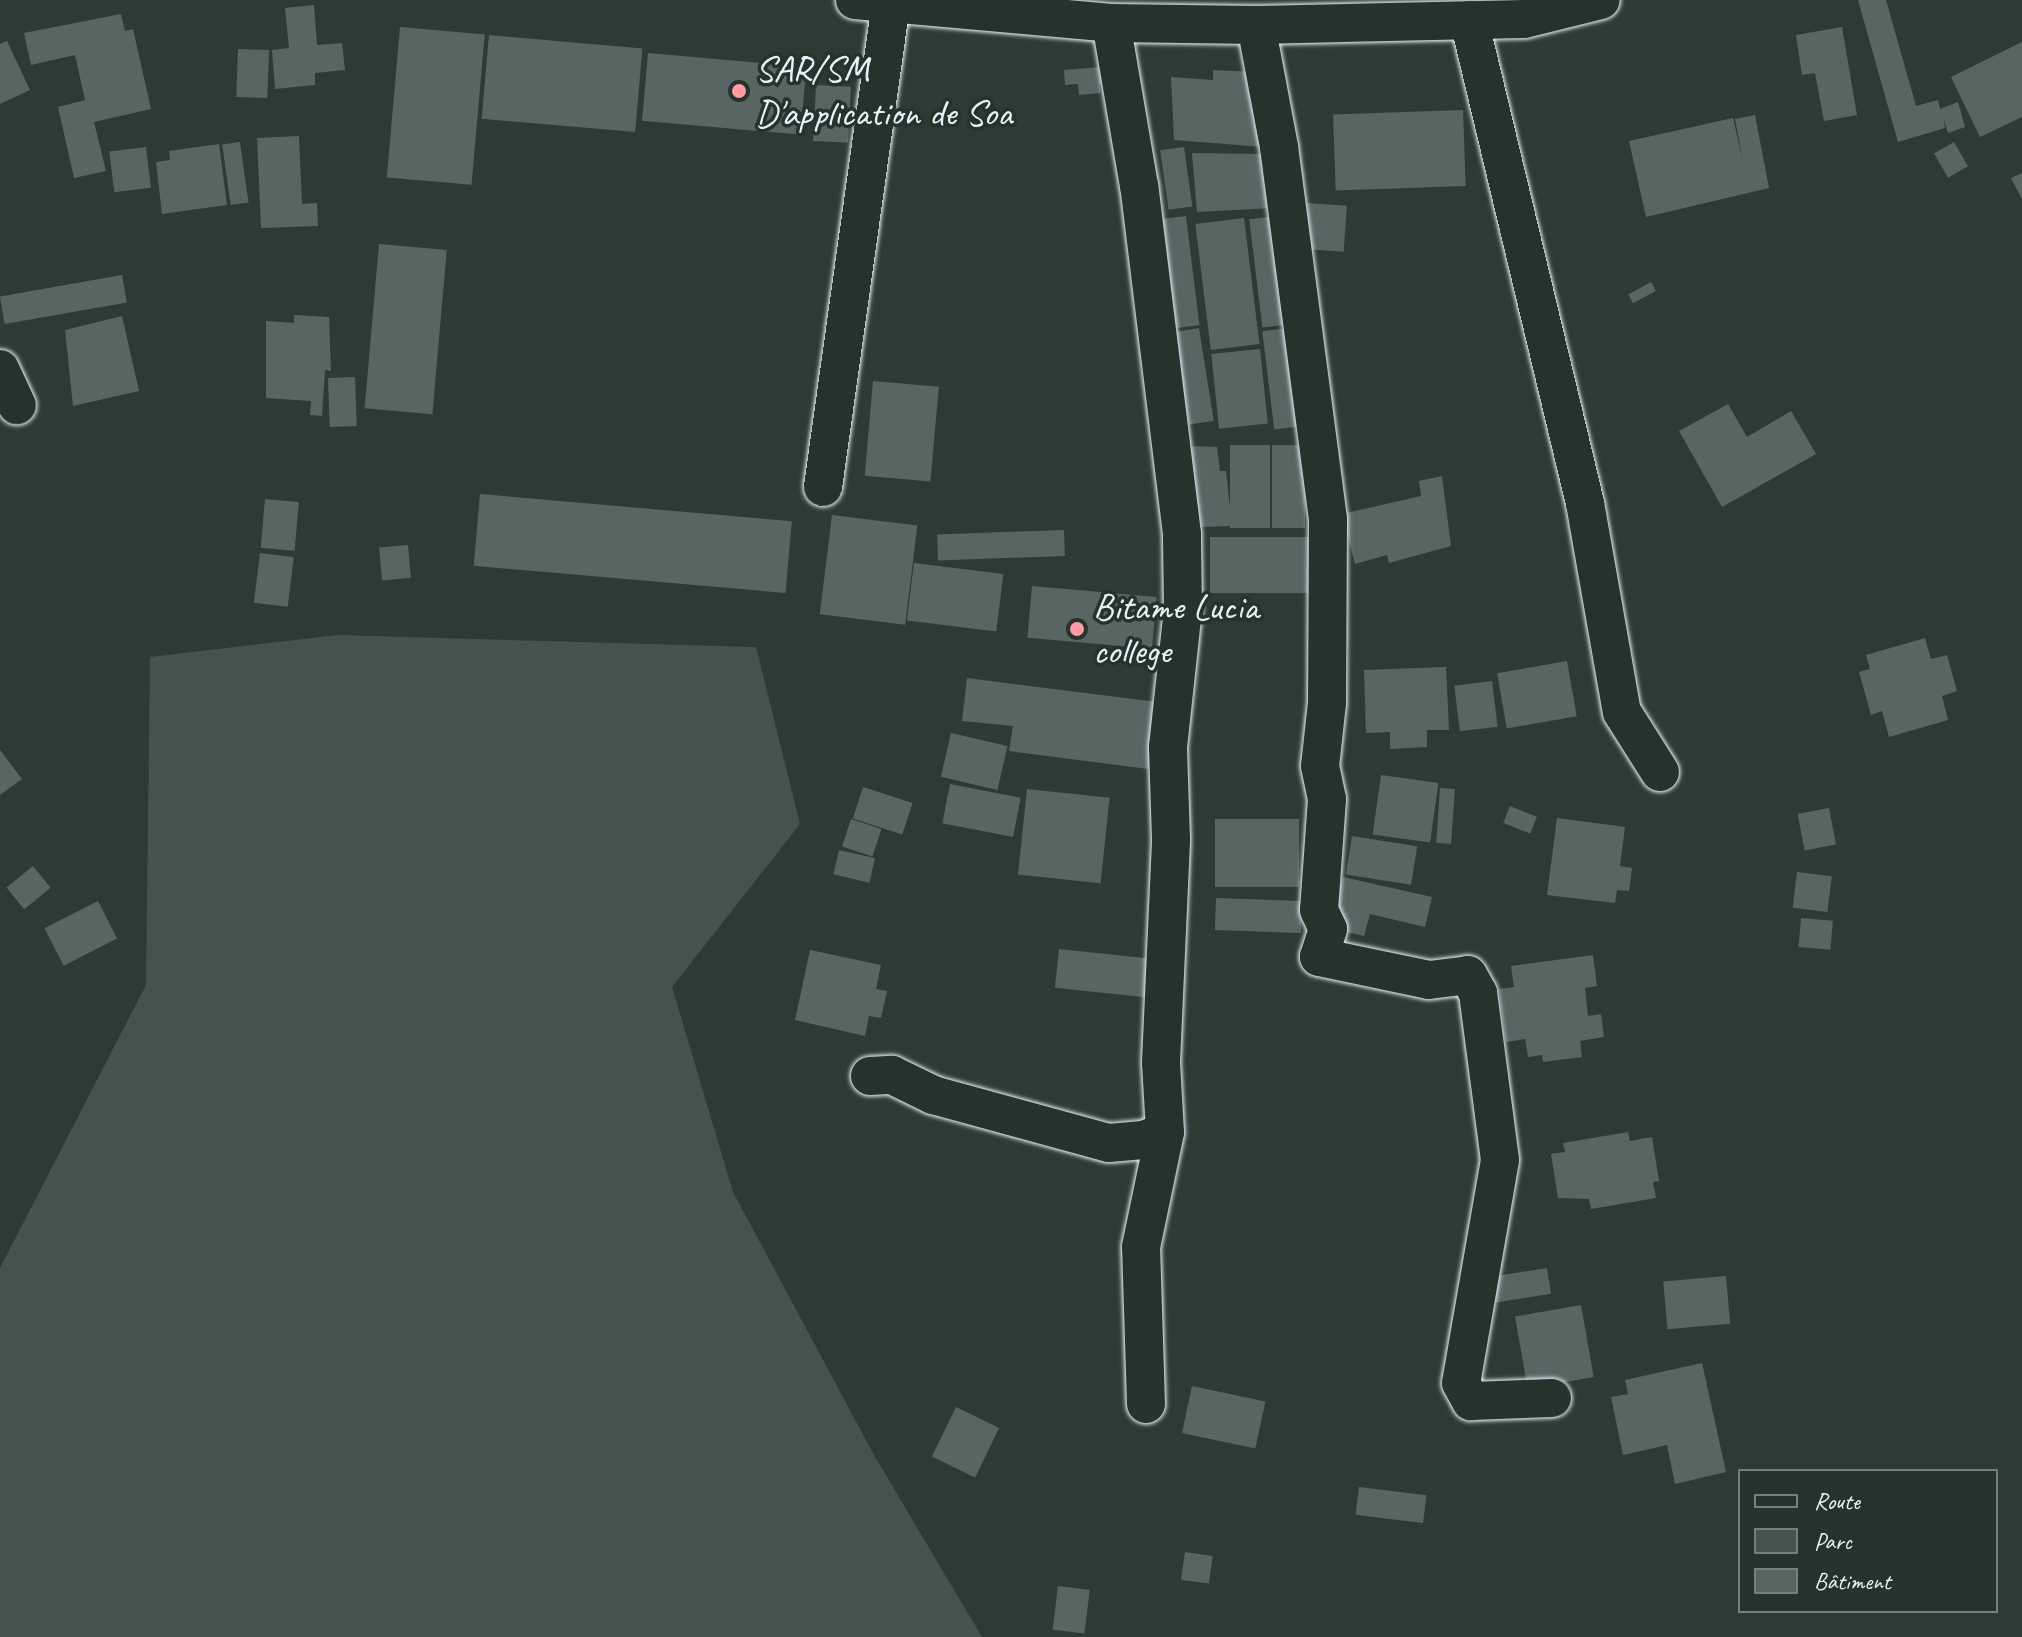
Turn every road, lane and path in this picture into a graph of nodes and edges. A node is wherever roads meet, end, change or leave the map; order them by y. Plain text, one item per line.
1 (1601, 0) edge
2 (873, 2) edge
3 (1469, 20) junction
4 (1111, 23) junction
5 (1256, 25) junction
6 (0, 369) edge
7 (17, 405) dead end
8 (823, 487) dead end
9 (1660, 772) dead end
10 (870, 1076) dead end
11 (1165, 1132) junction
12 (1552, 1398) dead end
13 (1146, 1404) dead end

1 - 3 street
2 - 4 street
2 - 8 street
3 - 5 street
3 - 9 street
4 - 5 street
4 - 11 street
5 - 12 street
6 - 7 street
10 - 11 street
11 - 13 street

